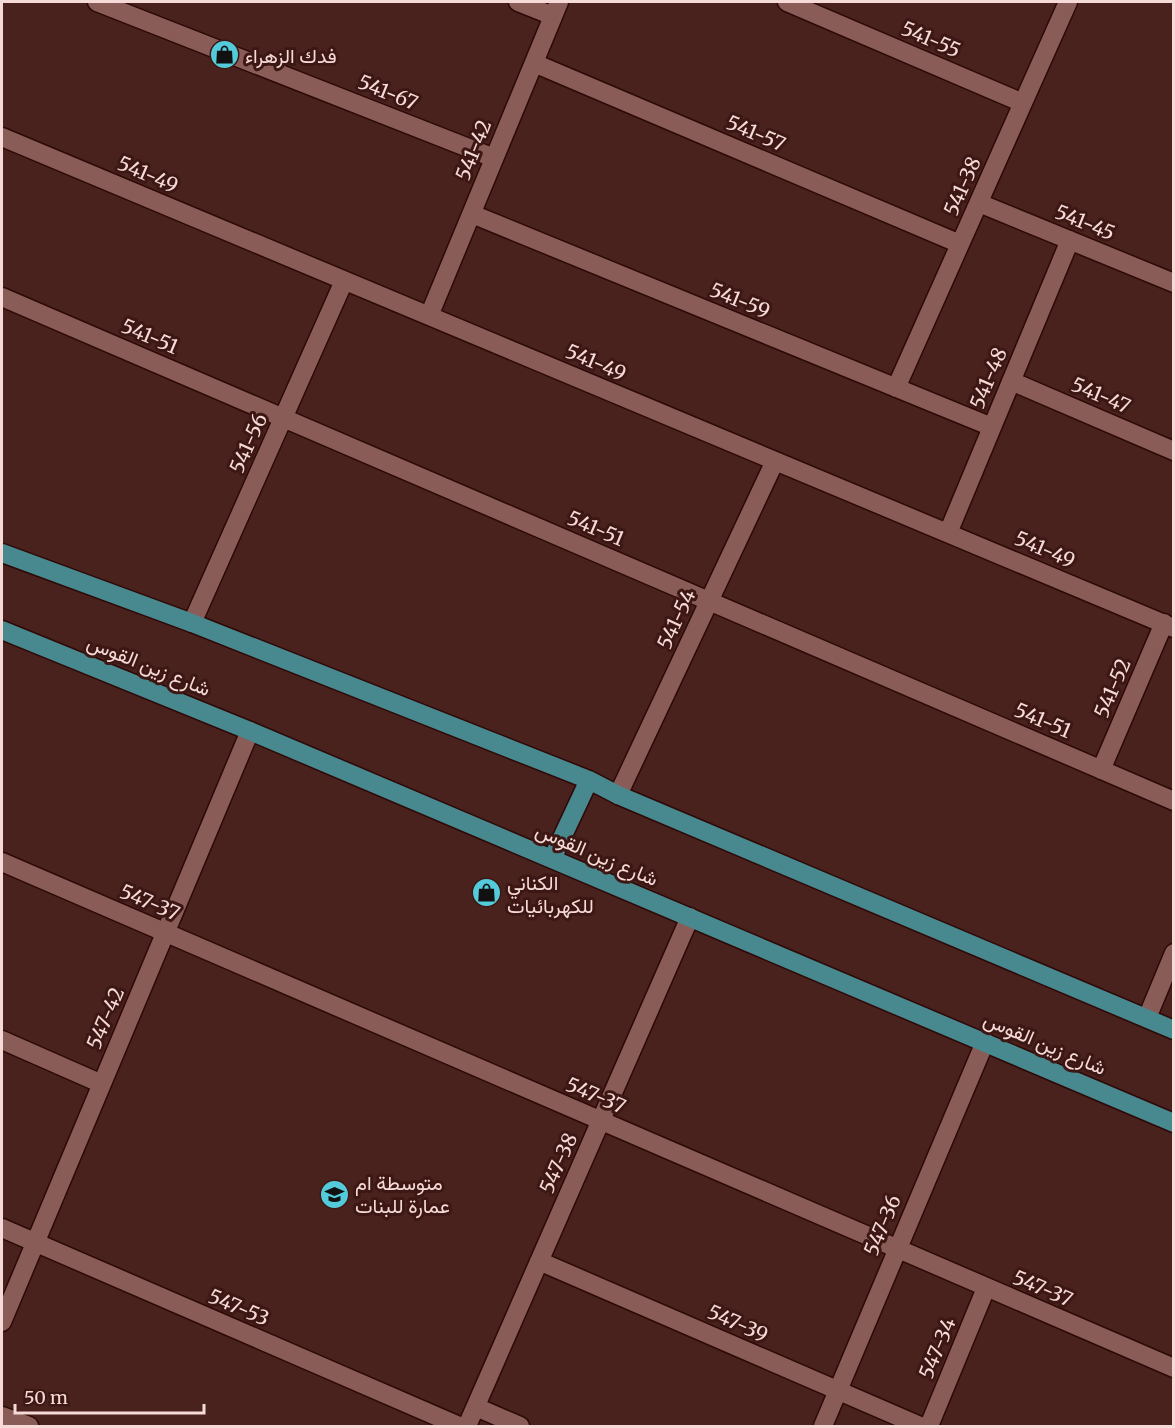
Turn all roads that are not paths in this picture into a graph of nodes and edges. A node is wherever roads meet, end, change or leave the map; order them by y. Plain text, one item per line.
1 (97, 2) edge
2 (518, 2) edge
3 (787, 2) edge
4 (1068, 2) edge
5 (556, 9) edge
6 (534, 63) junction
7 (1023, 103) junction
8 (2, 137) edge
9 (494, 158) junction
10 (979, 203) junction
11 (471, 214) junction
12 (1070, 240) junction
13 (960, 244) junction
14 (344, 281) junction
15 (1173, 283) edge
16 (2, 297) edge
17 (429, 316) junction
18 (1011, 381) junction
19 (896, 388) junction
20 (284, 418) junction
21 (992, 427) junction
22 (1173, 450) edge
23 (775, 461) junction
24 (948, 533) junction
25 (2, 553) edge
26 (709, 601) junction
27 (192, 623) junction
28 (1168, 626) edge
29 (2, 630) edge
30 (250, 731) junction
31 (1101, 770) junction
32 (589, 780) junction
33 (618, 795) junction
34 (1173, 801) edge
35 (552, 859) junction
36 (2, 862) edge
37 (690, 917) junction
38 (165, 933) junction
39 (1173, 953) edge
40 (1147, 1018) junction
41 (1173, 1030) edge
42 (2, 1040) edge
43 (985, 1042) junction
44 (102, 1084) junction
45 (601, 1121) junction
46 (1173, 1123) edge
47 (2, 1228) edge
48 (35, 1243) junction
49 (896, 1249) junction
50 (539, 1260) junction
51 (986, 1288) junction
52 (2, 1322) edge
53 (1173, 1368) edge
54 (838, 1391) junction
55 (476, 1407) junction
56 (2, 1416) edge
57 (29, 1426) edge
58 (459, 1426) edge
59 (467, 1426) edge
60 (520, 1426) edge
61 (823, 1426) edge
62 (920, 1426) edge
63 (928, 1426) edge

1 - 9 street, 541-67
2 - 5 street
3 - 7 street, 541-55
4 - 7 street, 541-38
5 - 6 street, 541-42
6 - 9 street, 541-42
6 - 13 street, 541-57
7 - 10 street, 541-38
8 - 14 street, 541-49
9 - 11 street, 541-42
10 - 12 street, 541-45
10 - 13 street, 541-38
11 - 17 street, 541-42
11 - 19 street, 541-59
12 - 15 street, 541-45
12 - 18 street, 541-48
13 - 19 street, 541-38
14 - 17 street, 541-49
14 - 20 street, 541-56
16 - 20 street, 541-51
17 - 23 street, 541-49
18 - 21 street, 541-48
18 - 22 street, 541-47
19 - 21 street, 541-59
20 - 26 street, 541-51
20 - 27 street, 541-56
21 - 24 street, 541-48
23 - 24 street, 541-49
23 - 26 street, 541-54
24 - 28 street, 541-49
25 - 27 main road
26 - 31 street, 541-51
26 - 33 street, 541-54
27 - 32 main road
28 - 31 street, 541-52
29 - 30 main road, شارع زين القوس
30 - 35 main road, شارع زين القوس
30 - 38 street, 547-42
31 - 34 street, 541-51
32 - 33 main road
32 - 35 main road
33 - 40 main road
35 - 37 main road, شارع زين القوس
36 - 38 street, 547-37
37 - 43 main road, شارع زين القوس
37 - 45 street, 547-38
38 - 44 street, 547-42
38 - 45 street, 547-37
39 - 40 street
40 - 41 main road
42 - 44 street
43 - 46 main road, شارع زين القوس
43 - 49 street, 547-36
44 - 48 street, 547-42
45 - 49 street, 547-37
45 - 50 street, 547-38
47 - 48 street, 547-53
48 - 52 street, 547-42
48 - 58 street, 547-53
49 - 51 street, 547-37
49 - 54 street, 547-36
50 - 54 street, 547-39
50 - 55 street, 547-38
51 - 53 street, 547-37
51 - 63 street, 547-34
54 - 61 street, 547-36
54 - 62 street, 547-39
55 - 59 street, 547-38
55 - 60 street
56 - 57 street

